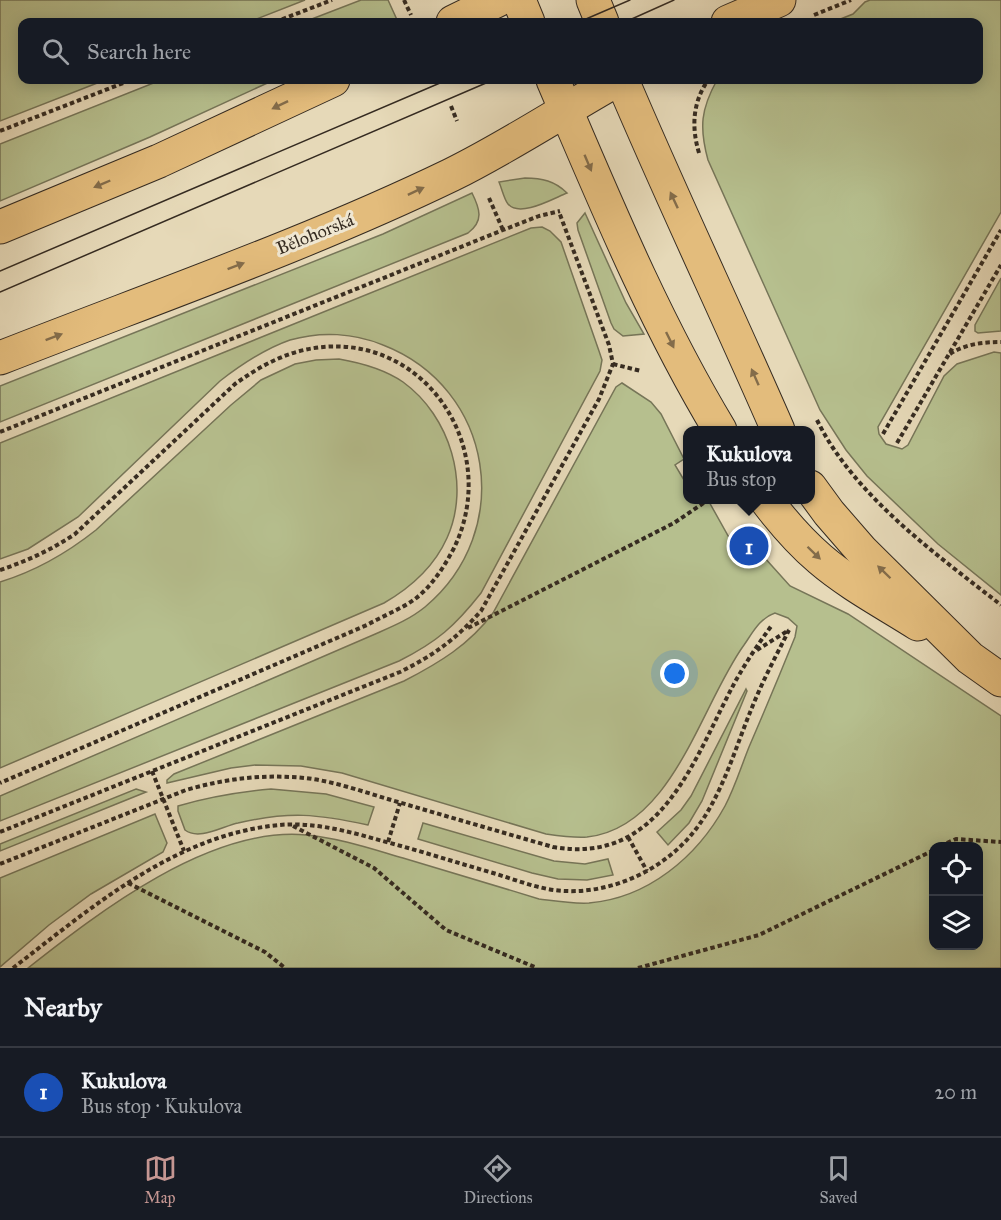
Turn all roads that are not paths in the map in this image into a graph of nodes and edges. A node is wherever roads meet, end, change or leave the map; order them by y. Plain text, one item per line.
1 (498, 0) edge
2 (519, 0) edge
3 (593, 0) edge
4 (779, 0) edge
5 (461, 18) edge
6 (526, 18) edge
7 (600, 18) edge
8 (737, 18) edge
9 (324, 84) edge
10 (554, 84) edge
11 (610, 84) edge
12 (624, 84) edge
13 (565, 109) junction
14 (0, 227) edge
15 (0, 358) edge
16 (718, 426) edge
17 (776, 426) edge
18 (815, 494) edge
19 (769, 504) edge
20 (970, 658) junction
21 (1001, 680) edge

1 - 5 main road
2 - 6 main road
3 - 7 main road
4 - 8 main road
9 -> 14 main road
10 - 13 main road
11 - 13 main road, Bělohorská
17 -> 12 main road
15 -> 13 main road, Bělohorská
13 -> 16 main road
20 -> 18 main road
19 -> 20 main road
20 - 21 main road

